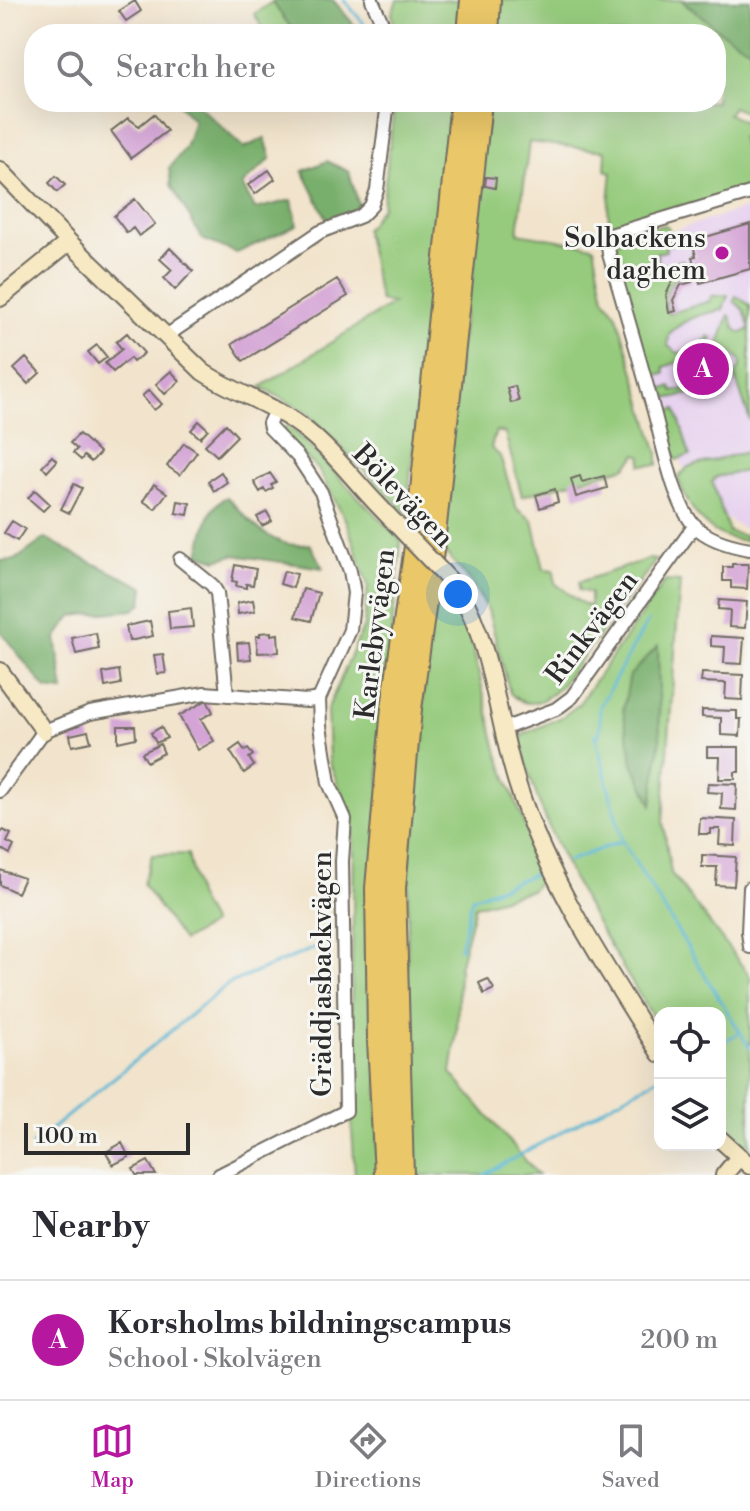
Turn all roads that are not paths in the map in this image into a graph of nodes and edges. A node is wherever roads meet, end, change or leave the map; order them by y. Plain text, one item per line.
1 (372, 0) edge
2 (472, 0) edge
3 (489, 0) edge
4 (383, 24) edge
5 (470, 24) edge
6 (488, 24) edge
7 (387, 112) edge
8 (461, 112) edge
9 (479, 112) edge
10 (0, 170) edge
11 (750, 193) edge
12 (69, 242) junction
13 (0, 298) edge
14 (166, 336) junction
15 (276, 409) junction
16 (695, 525) junction
17 (750, 549) edge
18 (180, 559) dead end
19 (0, 671) edge
20 (227, 695) junction
21 (319, 699) junction
22 (503, 729) junction
23 (44, 731) junction
24 (0, 791) edge
25 (750, 888) edge
26 (750, 947) edge
27 (654, 1044) edge
28 (726, 1145) edge
29 (744, 1162) edge
30 (219, 1175) edge
31 (386, 1175) edge
32 (402, 1175) edge
33 (724, 1175) edge

1 - 4 street
2 - 5 highway
3 - 6 highway
7 - 14 street
8 - 31 highway, Karlebyvägen
9 - 32 highway, Karlebyvägen
10 - 12 main road, Bölevägen
11 - 16 street
12 - 13 main road
12 - 14 main road, Bölevägen
14 - 15 main road, Bölevägen
15 - 21 street
15 - 22 main road, Bölevägen, bridge
16 - 17 street
16 - 22 street, Rinkvägen
18 - 20 street
19 - 23 main road
20 - 21 street
20 - 23 street
21 - 30 street, Gräddjasbackvägen
22 - 27 main road, Bölevägen
23 - 24 street
25 - 26 street
28 - 29 main road
29 - 33 main road

